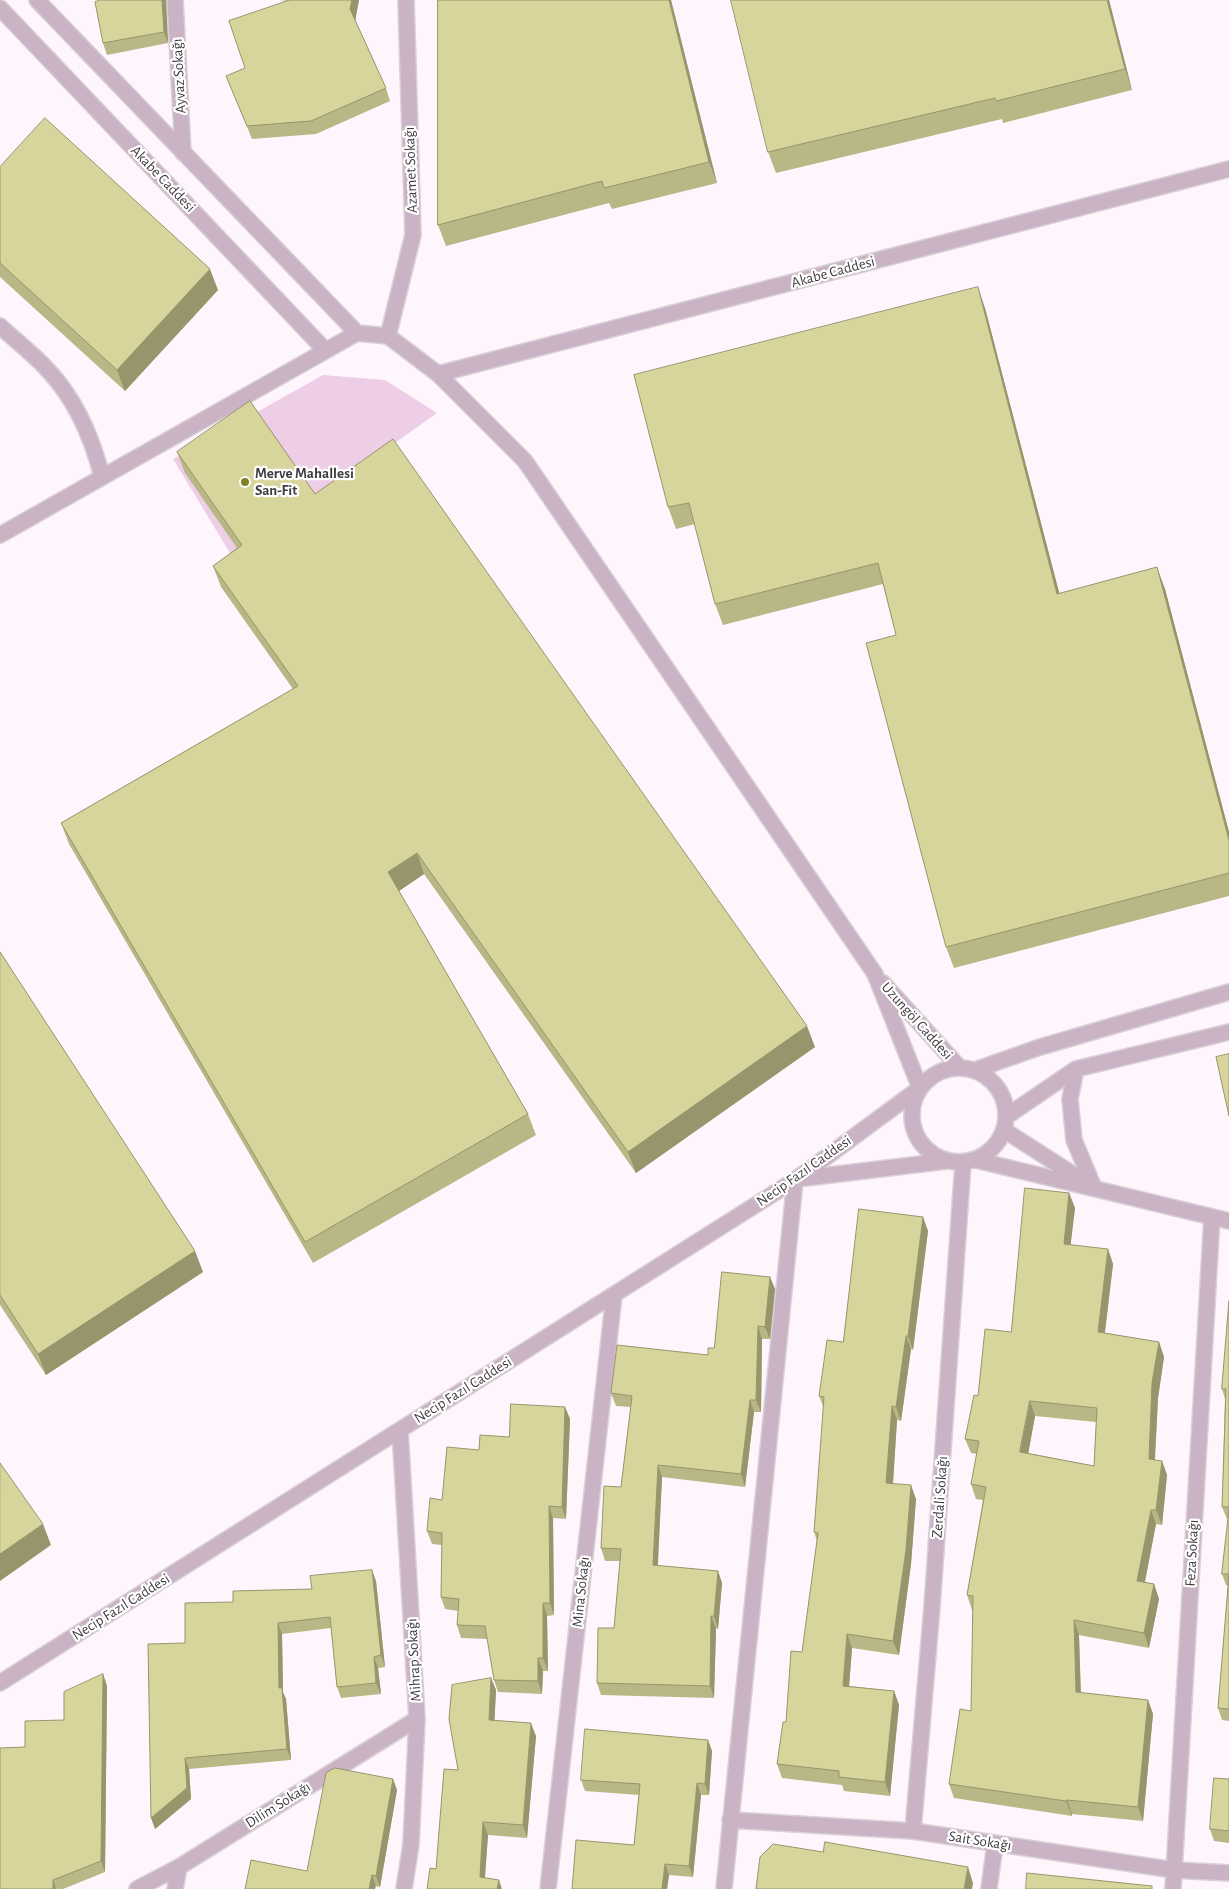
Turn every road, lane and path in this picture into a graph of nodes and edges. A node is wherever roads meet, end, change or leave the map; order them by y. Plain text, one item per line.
1 (37, 0) edge
2 (175, 0) edge
3 (406, 0) edge
4 (0, 8) edge
5 (184, 153) junction
6 (1229, 169) edge
7 (0, 326) edge
8 (357, 333) junction
9 (388, 336) junction
10 (325, 350) junction
11 (438, 374) junction
12 (102, 477) junction
13 (0, 535) edge
14 (875, 974) junction
15 (1229, 992) edge
16 (1229, 1032) edge
17 (967, 1069) junction
18 (1076, 1069) junction
19 (920, 1088) junction
20 (1005, 1123) junction
21 (946, 1161) junction
22 (969, 1162) junction
23 (795, 1180) junction
24 (1094, 1188) junction
25 (1212, 1217) junction
26 (1229, 1221) edge
27 (614, 1295) junction
28 (400, 1430) junction
29 (0, 1683) edge
30 (417, 1719) junction
31 (730, 1820) junction
32 (913, 1831) junction
33 (996, 1844) junction
34 (179, 1867) junction
35 (1174, 1870) junction
36 (1229, 1873) edge
37 (138, 1889) edge
38 (175, 1889) edge
39 (404, 1889) edge
40 (548, 1889) edge
41 (724, 1889) edge
42 (989, 1889) edge
43 (1173, 1889) edge

1 - 5 street
2 - 5 street, Ayvaz Sokağı
3 - 9 street, Azamet Sokağı
4 - 10 street, Akabe Caddesi
5 - 8 street
6 - 11 street, Akabe Caddesi
7 - 12 street
8 - 9 street
8 - 10 street
9 - 11 street
10 - 12 street
11 - 14 street
12 - 13 street
14 - 17 street, Uzungöl Caddesi
14 - 19 street
15 - 17 street
16 - 18 street
17 - 19 street
17 - 20 street
18 - 20 street
18 - 24 street
19 - 21 street
19 - 23 street, Necip Fazıl Caddesi
20 - 22 street
20 - 24 street
21 - 22 street
21 - 23 street
22 - 24 street
22 - 32 street, Zerdali Sokağı
23 - 27 street, Necip Fazıl Caddesi
23 - 31 street
24 - 25 street
25 - 26 street
25 - 35 street, Feza Sokağı
27 - 28 street, Necip Fazıl Caddesi
27 - 40 street, Mina Sokağı
28 - 29 street, Necip Fazıl Caddesi
28 - 30 street, Mihrap Sokağı
30 - 34 street, Dilim Sokağı
30 - 39 street, Mihrap Sokağı
31 - 32 street, Sait Sokağı
31 - 41 street
32 - 33 street, Sait Sokağı
33 - 35 street, Sait Sokağı
33 - 42 street
34 - 37 street, Dilim Sokağı
34 - 38 street
35 - 36 street, Sait Sokağı
35 - 43 street, Feza Sokağı

